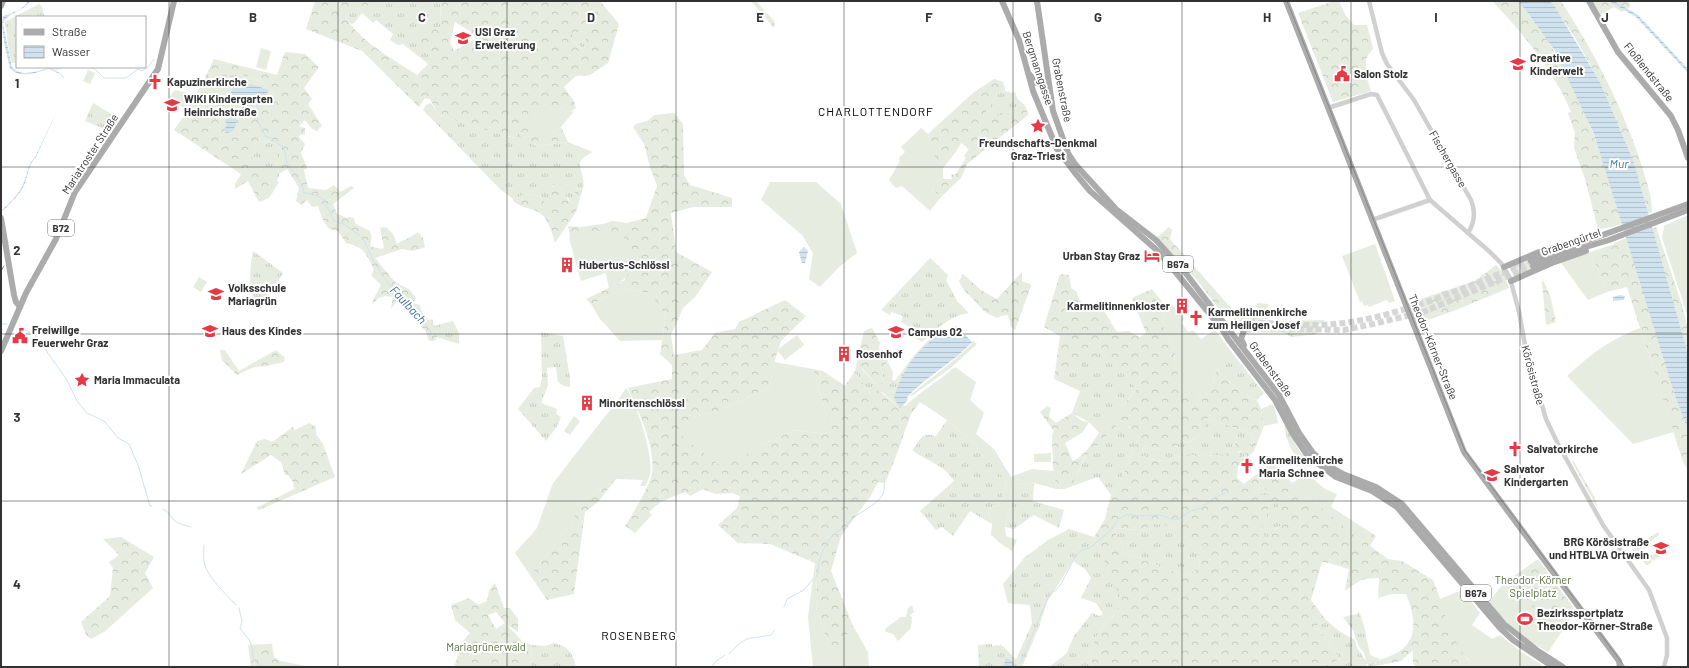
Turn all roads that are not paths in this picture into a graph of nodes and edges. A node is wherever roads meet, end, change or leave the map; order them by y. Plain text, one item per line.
1 (3, 1) edge
2 (174, 1) edge
3 (1002, 1) edge
4 (1037, 1) edge
5 (1286, 1) edge
6 (1369, 1) edge
7 (1588, 1) edge
8 (1, 6) edge
9 (1029, 74) junction
10 (1048, 79) junction
11 (1328, 108) junction
12 (1041, 111) junction
13 (1061, 135) junction
14 (1688, 158) edge
15 (1066, 162) joint
16 (1430, 200) junction
17 (1688, 204) edge
18 (1688, 210) edge
19 (1, 218) edge
20 (1658, 218) junction
21 (1372, 220) junction
22 (1468, 233) junction
23 (1607, 238) junction
24 (1532, 263) tunnel mouth
25 (1504, 267) junction
26 (1511, 281) junction
27 (20, 307) junction
28 (1228, 333) junction
29 (1, 351) edge
30 (1247, 352) junction
31 (1553, 667) edge
32 (1563, 667) edge
33 (1620, 667) edge
34 (1664, 667) edge

1 - 8 main road
2 - 27 main road, Mariatroster Straße / B72
3 - 9 main road, Bergmanngasse / B67a
4 - 10 main road, Grabenstraße / B67a
5 - 11 main road, Theodor-Körner-Straße
6 - 22 street, Fischergasse
7 - 14 main road, Floßlendstraße
9 - 10 main road
9 - 12 main road, Bergmanngasse / B67a
10 - 13 main road, Grabenstraße / B67a
11 - 16 street, Körösistraße
11 - 21 main road, Theodor-Körner-Straße
12 - 13 main road
12 - 15 main road, Bergmanngasse / B67a
13 - 28 main road, Grabenstraße / B67a
15 - 28 main road, Grabenstraße / B67a
16 - 21 street
16 - 22 street, Körösistraße
17 - 20 main road
18 - 20 main road
19 - 27 main road
20 - 23 main road, Grabengürtel
21 - 33 main road, Theodor-Körner-Straße
22 - 25 street, Körösistraße
23 - 24 main road, Grabengürtel
23 - 25 main road
23 - 26 main road
25 - 26 street, Körösistraße
26 - 34 street, Körösistraße
27 - 29 main road, Mariatroster Straße / B72
28 - 30 main road, Grabenstraße / B67a
28 - 30 main road, B67a
28 - 31 main road, Grabenstraße / B67a
30 - 32 main road, Grabenstraße / B67a

